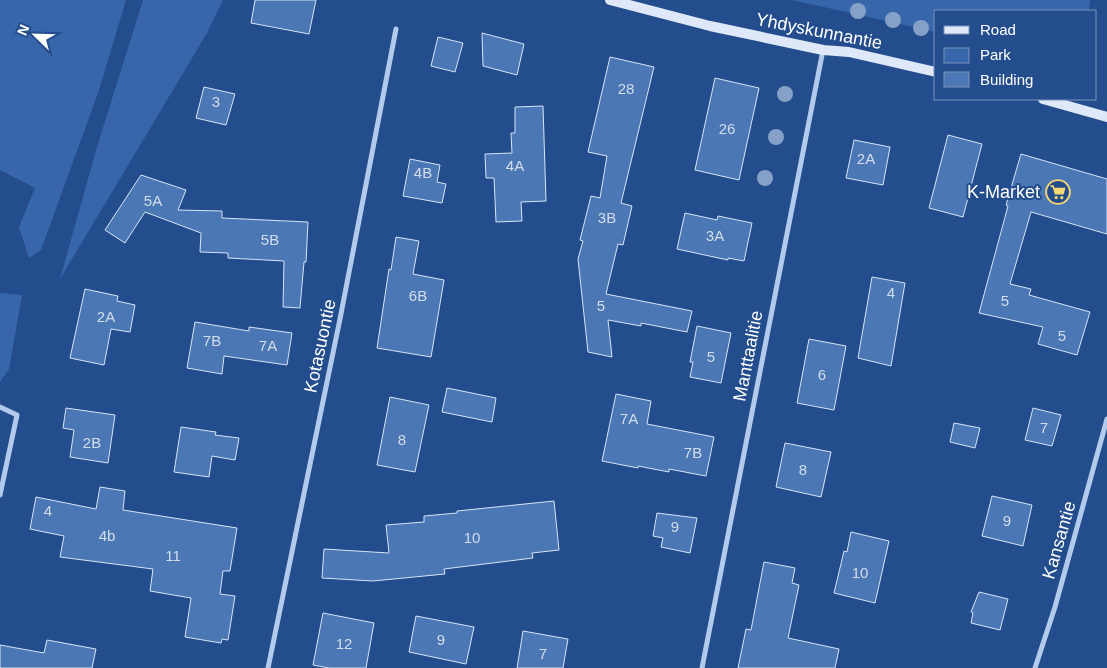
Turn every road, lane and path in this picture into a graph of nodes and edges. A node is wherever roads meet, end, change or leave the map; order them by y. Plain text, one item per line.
1 (610, 0) edge
2 (396, 29) dead end
3 (823, 50) junction
4 (934, 72) edge
5 (1047, 100) edge
6 (1107, 117) edge
7 (0, 407) edge
8 (1107, 419) edge
9 (0, 494) edge
10 (268, 668) edge
11 (702, 668) edge
12 (1035, 668) edge

1 - 3 main road, Yhdyskunnantie
2 - 10 street, Kotasuontie
3 - 4 main road, Yhdyskunnantie
3 - 11 street, Manttaalitie
5 - 6 main road
7 - 9 street
8 - 12 street, Kansantie

